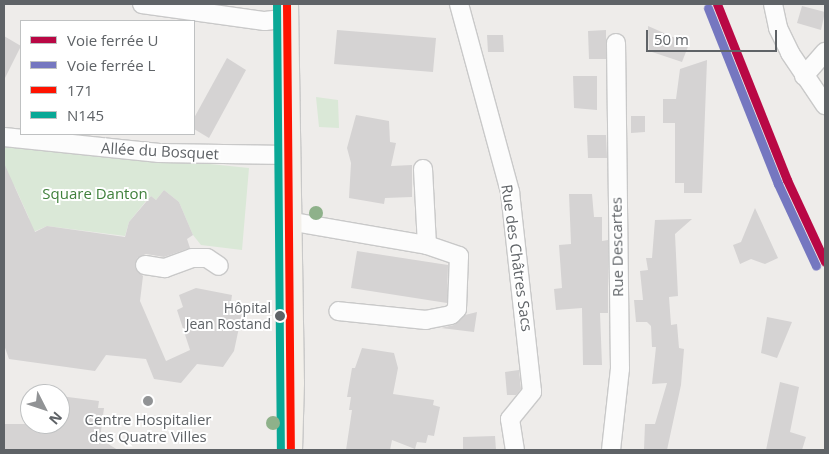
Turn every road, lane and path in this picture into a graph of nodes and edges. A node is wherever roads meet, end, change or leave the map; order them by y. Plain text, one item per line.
1 (142, 4) edge
2 (459, 4) edge
3 (772, 4) edge
4 (287, 11) edge
5 (616, 43) dead end
6 (825, 52) edge
7 (804, 76) junction
8 (825, 105) edge
9 (4, 137) edge
10 (288, 155) junction
11 (423, 169) dead end
12 (288, 221) junction
13 (427, 245) junction
14 (145, 265) dead end
15 (218, 266) dead end
16 (338, 311) dead end
17 (291, 450) edge
18 (515, 450) edge
19 (611, 450) edge

1 - 4 street
2 - 18 street, Rue des Châtres Sacs
3 - 7 street
4 - 10 main road
5 - 19 street, Rue Descartes
6 - 7 street
7 - 8 street
9 - 10 street, Allée du Bosquet
10 - 12 main road
11 - 13 street
12 - 13 street
12 - 17 main road
13 - 16 street
14 - 15 street

